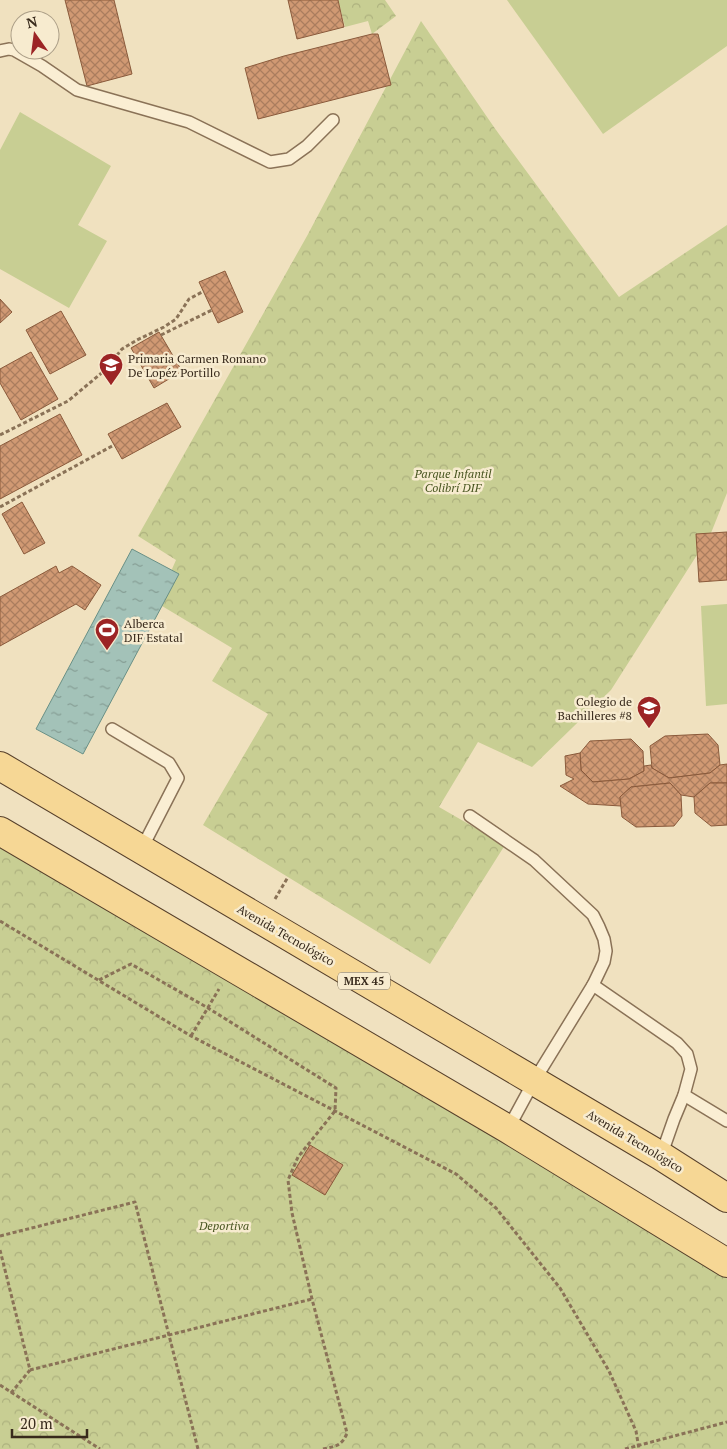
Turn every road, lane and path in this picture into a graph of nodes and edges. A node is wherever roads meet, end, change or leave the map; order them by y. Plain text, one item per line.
1 (0, 52) edge
2 (333, 120) dead end
3 (204, 291) dead end
4 (212, 310) dead end
5 (161, 336) dead end
6 (0, 435) edge
7 (114, 444) dead end
8 (0, 507) edge
9 (112, 729) dead end
10 (0, 766) edge
11 (470, 816) dead end
12 (0, 831) edge
13 (141, 850) junction
14 (0, 921) edge
15 (232, 968) junction
16 (98, 980) junction
17 (593, 985) junction
18 (208, 1008) junction
19 (191, 1036) junction
20 (534, 1081) junction
21 (684, 1095) junction
22 (335, 1111) junction
23 (727, 1120) edge
24 (508, 1129) junction
25 (661, 1156) junction
26 (727, 1198) edge
27 (0, 1236) edge
28 (0, 1250) edge
29 (727, 1263) edge
30 (312, 1299) junction
31 (169, 1336) junction
32 (30, 1370) junction
33 (0, 1386) edge
34 (11, 1393) junction
35 (727, 1422) edge
36 (639, 1447) edge
37 (100, 1449) edge
38 (198, 1449) edge
39 (323, 1449) edge
40 (625, 1449) edge

1 - 2 lane
3 - 6 path
4 - 5 path
7 - 8 path
9 - 13 lane
10 - 13 main road, Avenida Tecnológico / MEX 45
11 - 17 lane
12 - 15 main road
13 - 20 main road, Avenida Tecnológico / MEX 45
14 - 16 path
15 - 18 path
15 - 24 main road
16 - 18 path
16 - 19 path
17 - 20 lane
17 - 21 lane
18 - 19 path
18 - 22 path
19 - 22 path
20 - 24 lane
20 - 25 main road, Avenida Tecnológico / MEX 45
21 - 23 lane
21 - 25 lane
22 - 30 path
22 - 36 path
24 - 29 main road
25 - 26 main road, Avenida Tecnológico / MEX 45
27 - 31 path
28 - 32 path
30 - 31 path
30 - 39 path
31 - 32 path
31 - 38 path
32 - 34 path
33 - 34 path
34 - 37 path
35 - 36 path
36 - 40 path

